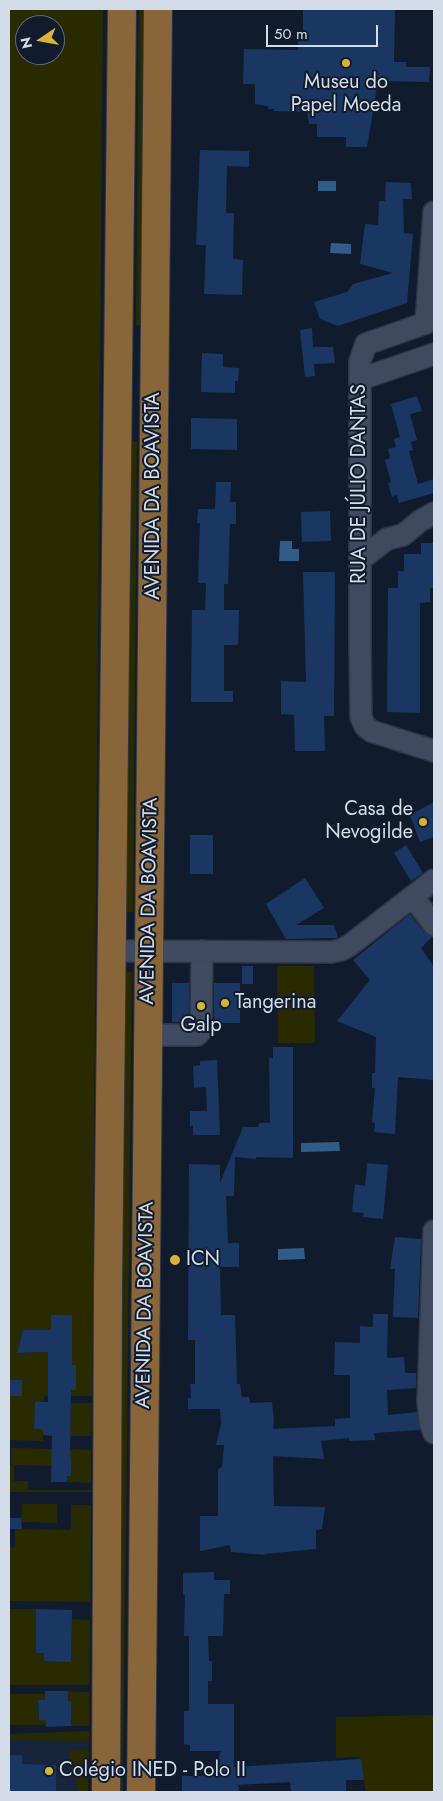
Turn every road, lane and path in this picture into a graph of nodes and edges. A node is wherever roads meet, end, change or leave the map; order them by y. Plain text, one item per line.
1 (122, 9) edge
2 (158, 9) edge
3 (434, 212) edge
4 (426, 322) junction
5 (434, 354) edge
6 (361, 380) junction
7 (434, 513) edge
8 (360, 524) junction
9 (387, 538) junction
10 (360, 560) junction
11 (434, 751) edge
12 (434, 880) edge
13 (413, 897) junction
14 (434, 925) edge
15 (112, 950) junction
16 (202, 951) junction
17 (150, 952) junction
18 (149, 1035) junction
19 (434, 1231) edge
20 (434, 1433) edge
21 (106, 1792) edge
22 (141, 1792) edge

1 - 15 main road, AVENIDA DA BOAVISTA
2 - 17 main road, AVENIDA DA BOAVISTA
3 - 4 street
4 - 5 street
4 - 6 street, RUA DE JÚLIO DANTAS
5 - 6 street
6 - 8 street, RUA DE JÚLIO DANTAS
7 - 9 street
8 - 9 street
8 - 10 street, RUA DE JÚLIO DANTAS
9 - 10 street
10 - 11 street, RUA DE JÚLIO DANTAS
12 - 13 street
13 - 14 street
13 - 16 street
15 - 17 street
15 - 21 main road, AVENIDA DA BOAVISTA
16 - 17 street
16 - 18 street
17 - 18 main road, AVENIDA DA BOAVISTA
18 - 22 main road, AVENIDA DA BOAVISTA
19 - 20 street

